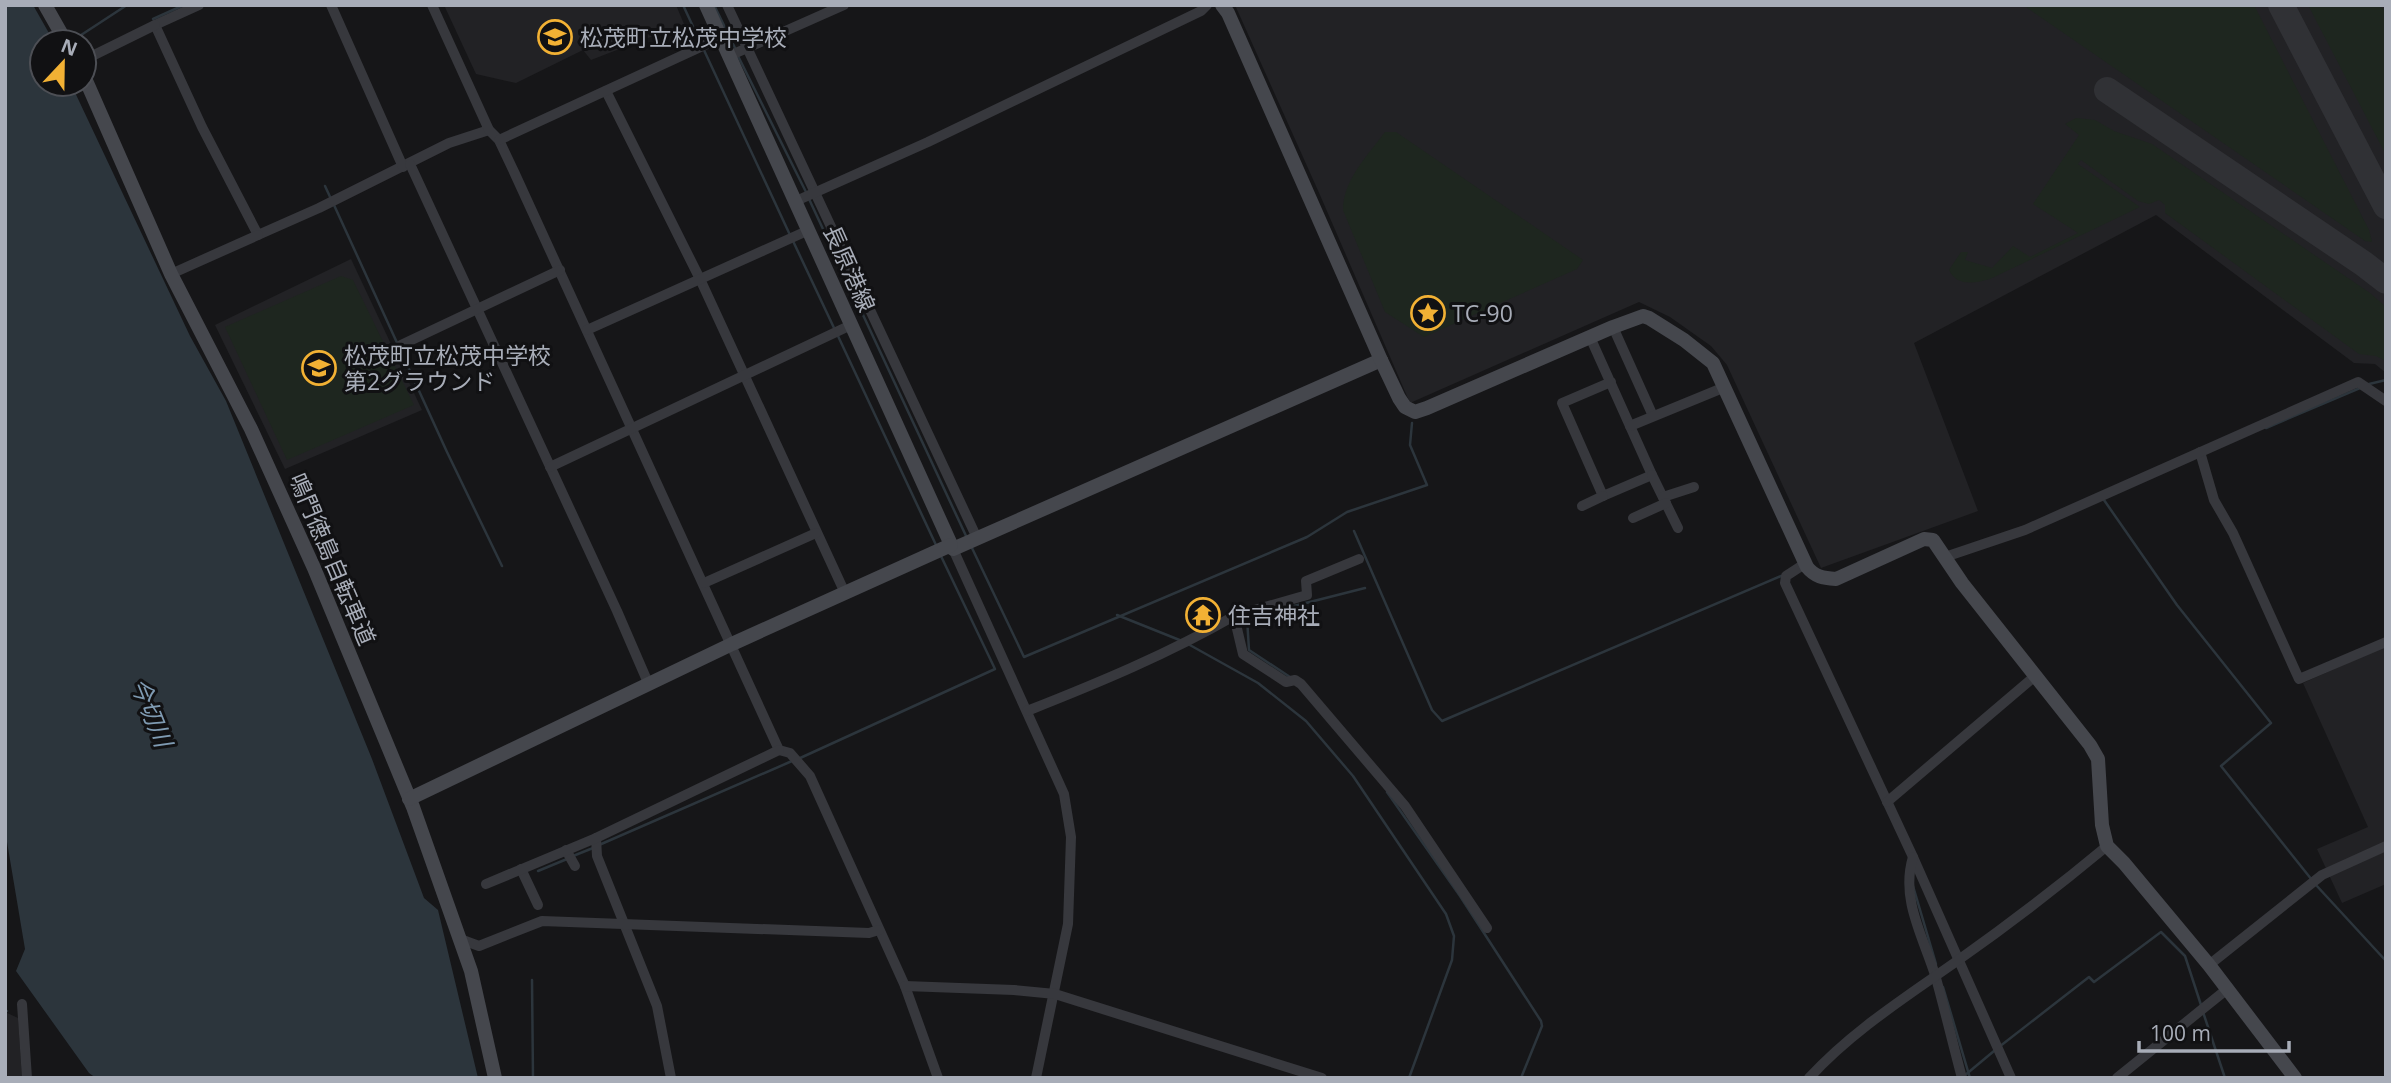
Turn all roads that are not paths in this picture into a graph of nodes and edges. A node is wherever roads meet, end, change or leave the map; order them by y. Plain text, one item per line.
1 (45, 5) edge
2 (331, 5) edge
3 (432, 5) edge
4 (706, 5) edge
5 (727, 5) edge
6 (844, 5) edge
7 (1207, 5) edge
8 (1222, 5) edge
9 (196, 6) edge
10 (155, 25) junction
11 (58, 28) edge
12 (720, 38) junction
13 (746, 48) junction
14 (98, 53) edge
15 (729, 56) junction
16 (606, 91) junction
17 (94, 98) edge
18 (489, 130) junction
19 (499, 140) junction
20 (406, 166) junction
21 (815, 192) junction
22 (796, 201) junction
23 (809, 230) junction
24 (258, 235) junction
25 (559, 270) junction
26 (171, 274) junction
27 (700, 279) junction
28 (478, 309) junction
29 (851, 325) junction
30 (1613, 327) junction
31 (587, 330) junction
32 (1590, 337) junction
33 (401, 345) dead end
34 (1381, 360) junction
35 (744, 376) junction
36 (1611, 382) junction
37 (1725, 387) junction
38 (2386, 401) edge
39 (1653, 416) junction
40 (1630, 426) junction
41 (632, 428) junction
42 (2200, 452) junction
43 (550, 467) junction
44 (1652, 475) junction
45 (1694, 487) dead end
46 (1603, 496) junction
47 (1665, 500) junction
48 (1582, 506) dead end
49 (1633, 518) dead end
50 (1678, 528) dead end
51 (817, 533) junction
52 (977, 538) junction
53 (952, 547) junction
54 (1945, 557) junction
55 (1359, 559) dead end
56 (1806, 564) junction
57 (704, 583) junction
58 (845, 593) junction
59 (1234, 616) junction
60 (2386, 642) edge
61 (732, 644) junction
62 (2035, 676) junction
63 (649, 685) junction
64 (1027, 711) junction
65 (779, 750) junction
66 (409, 799) junction
67 (1887, 802) junction
68 (596, 838) junction
69 (2107, 846) junction
70 (2385, 847) edge
71 (566, 850) junction
72 (1913, 857) junction
73 (575, 866) dead end
74 (521, 870) junction
75 (486, 884) dead end
76 (538, 905) dead end
77 (625, 924) junction
78 (1487, 928) dead end
79 (879, 930) junction
80 (460, 939) junction
81 (1958, 960) junction
82 (2209, 965) junction
83 (1935, 975) junction
84 (905, 986) junction
85 (2227, 990) junction
86 (1055, 994) junction
87 (22, 1004) dead end
88 (27, 1078) edge
89 (495, 1078) edge
90 (671, 1078) edge
91 (938, 1078) edge
92 (1036, 1078) edge
93 (1322, 1078) edge
94 (1809, 1078) edge
95 (1962, 1078) edge
96 (2011, 1078) edge
97 (2117, 1078) edge
98 (2295, 1078) edge

1 - 11 street
2 - 20 street
3 - 18 street
4 - 12 street, 長原港線
5 - 13 street
6 - 13 street
7 - 21 street
8 - 34 street
9 - 10 street
10 - 14 street
10 - 24 street
12 - 15 street, 長原港線
12 - 16 street
13 - 15 street
13 - 21 street
15 - 22 street, 長原港線
16 - 19 street
16 - 27 street
17 - 26 street, 鳴門徳島自転車道
18 - 19 street
18 - 20 street
19 - 25 street
20 - 24 street
20 - 28 street
21 - 22 street
21 - 52 street
22 - 23 street, 長原港線
23 - 27 street
23 - 29 street, 長原港線
24 - 26 street
25 - 28 street
25 - 31 street
26 - 66 street, 鳴門徳島自転車道
27 - 31 street
27 - 35 street
28 - 33 street
28 - 43 street
29 - 35 street
29 - 53 street, 長原港線
30 - 32 street
30 - 37 street
30 - 39 street
31 - 41 street
32 - 34 street
32 - 36 street
34 - 52 street
35 - 41 street
35 - 51 street
36 - 40 street
36 - 46 street
37 - 39 street
37 - 56 street
38 - 42 street
39 - 40 street
40 - 44 street
41 - 43 street
41 - 57 street
42 - 54 street
42 - 60 street
43 - 63 street
44 - 46 street
44 - 47 street
45 - 47 street
46 - 48 street
47 - 49 street
47 - 50 street
51 - 57 street
51 - 58 street
52 - 53 street
53 - 58 street
53 - 64 street
54 - 56 street
54 - 62 street
55 - 59 street
56 - 67 street
57 - 61 street
58 - 61 street
59 - 64 street
59 - 78 street
61 - 63 street
61 - 65 street
62 - 67 street
62 - 69 street
63 - 66 street
64 - 86 street
65 - 68 street
65 - 79 street
66 - 80 street, 鳴門徳島自転車道
67 - 72 street
68 - 71 street
68 - 77 street
69 - 81 street
69 - 82 street
70 - 82 street
71 - 73 street
71 - 74 street
72 - 81 street
72 - 83 street
74 - 75 street
74 - 76 street
77 - 79 street
77 - 80 street
77 - 90 street
79 - 84 street
80 - 89 street, 鳴門徳島自転車道
81 - 83 street
81 - 96 street
82 - 85 street
83 - 94 street
83 - 95 street
84 - 86 street
84 - 91 street
85 - 97 street
85 - 98 street
86 - 92 street
86 - 93 street
87 - 88 street

